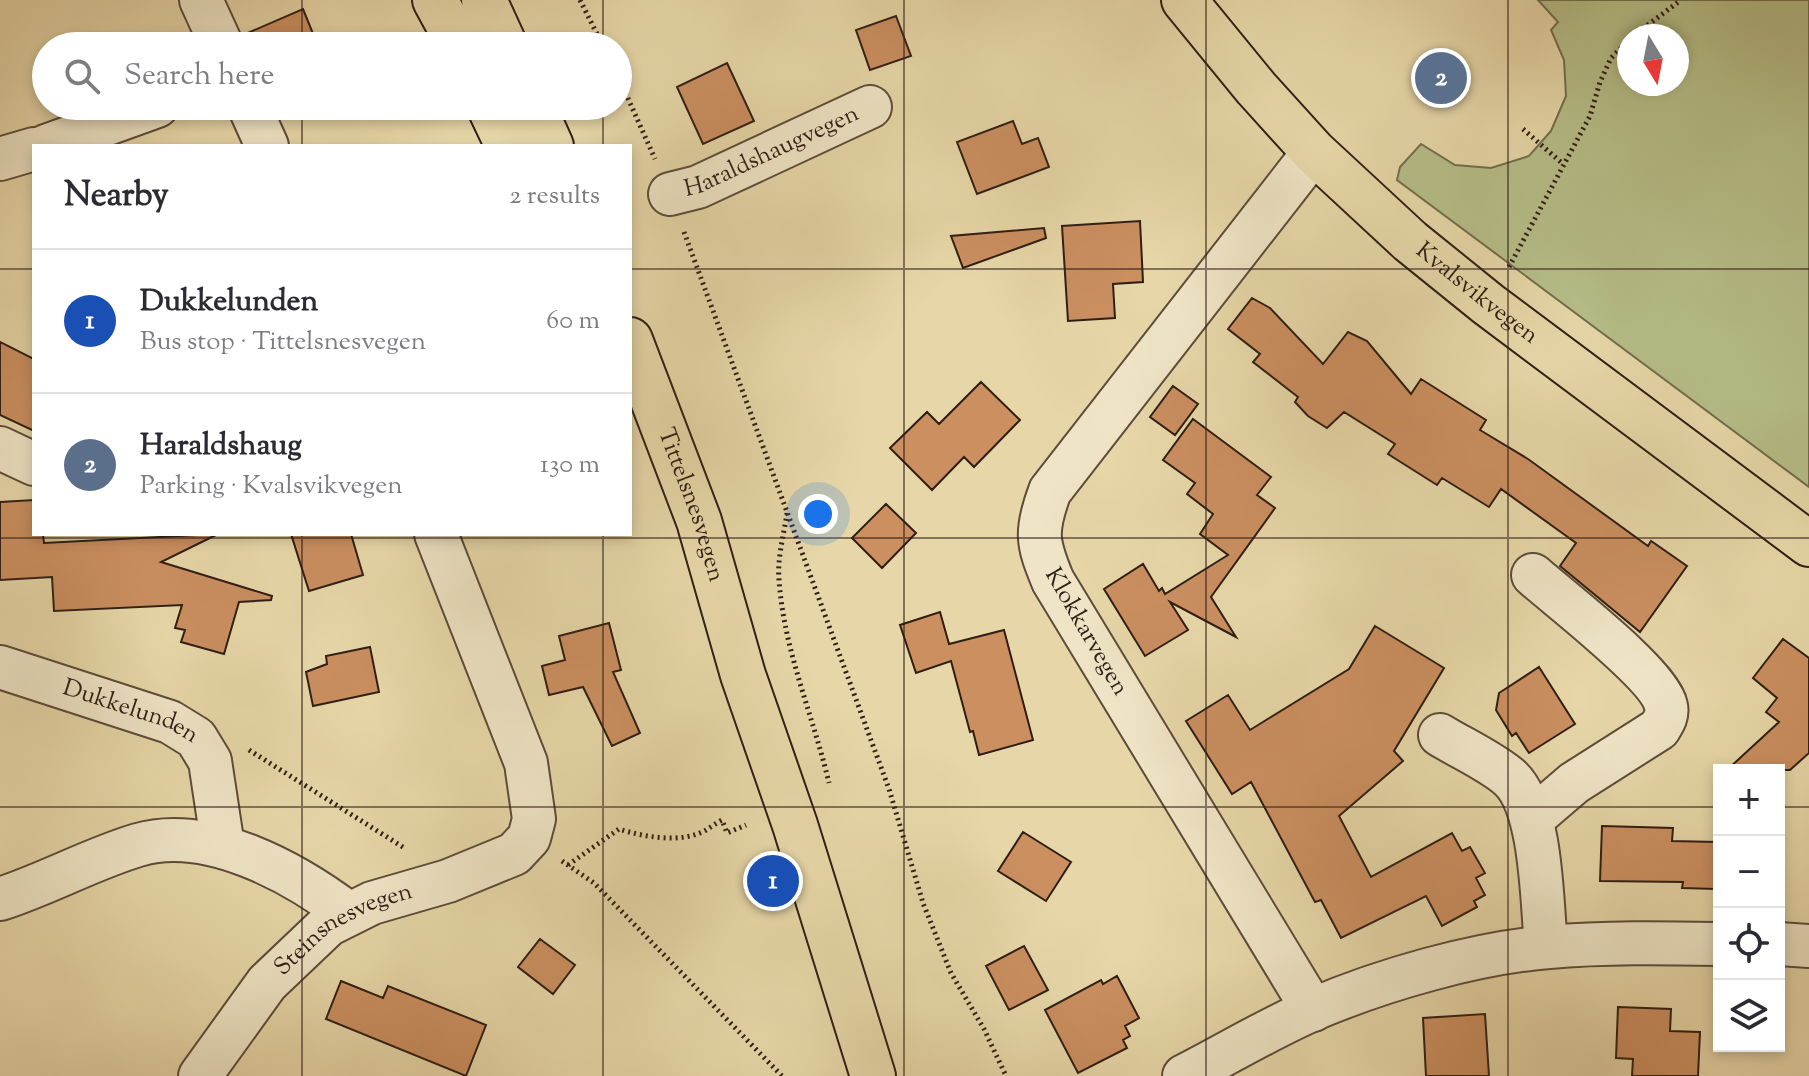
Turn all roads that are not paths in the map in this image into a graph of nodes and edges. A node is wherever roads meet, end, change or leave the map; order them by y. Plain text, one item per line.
1 (201, 0) edge
2 (435, 0) edge
3 (484, 0) edge
4 (1184, 0) edge
5 (216, 32) edge
6 (452, 32) edge
7 (499, 32) edge
8 (870, 107) dead end
9 (118, 120) edge
10 (255, 120) edge
11 (496, 120) edge
12 (539, 120) edge
13 (52, 144) edge
14 (266, 144) edge
15 (507, 144) edge
16 (550, 144) edge
17 (32, 150) edge
18 (1314, 152) junction
19 (0, 159) edge
20 (670, 194) road end
21 (632, 345) edge
22 (632, 422) edge
23 (0, 448) edge
24 (32, 463) edge
25 (437, 536) edge
26 (1809, 544) edge
27 (1533, 575) dead end
28 (0, 667) edge
29 (743, 675) junction
30 (1440, 735) dead end
31 (1532, 819) junction
32 (223, 847) junction
33 (0, 899) edge
34 (349, 914) junction
35 (1713, 944) edge
36 (1785, 944) edge
37 (1809, 946) edge
38 (1546, 947) junction
39 (1313, 1010) junction
40 (200, 1076) edge
41 (873, 1076) edge
42 (1184, 1076) edge

1 - 5 street
2 - 6 main road
3 - 7 main road
4 - 18 main road, Kvalsvikvegen
8 - 20 street, Haraldshaugvegen
9 - 13 street
10 - 14 street
11 - 15 main road
12 - 16 main road
17 - 19 street
18 - 26 main road, Kvalsvikvegen
18 - 39 street, Klokkarvegen
21 - 29 main road, Tittelsnesvegen
22 - 29 main road, Tittelsnesvegen
23 - 24 street
25 - 34 street, Steinsnesvegen
27 - 31 street
28 - 32 street, Dukkelunden
29 - 41 main road, Tittelsnesvegen
30 - 31 street
31 - 38 street
32 - 33 street
32 - 34 street
34 - 40 street, Steinsnesvegen
35 - 38 street
36 - 37 street
38 - 39 street
39 - 42 street

